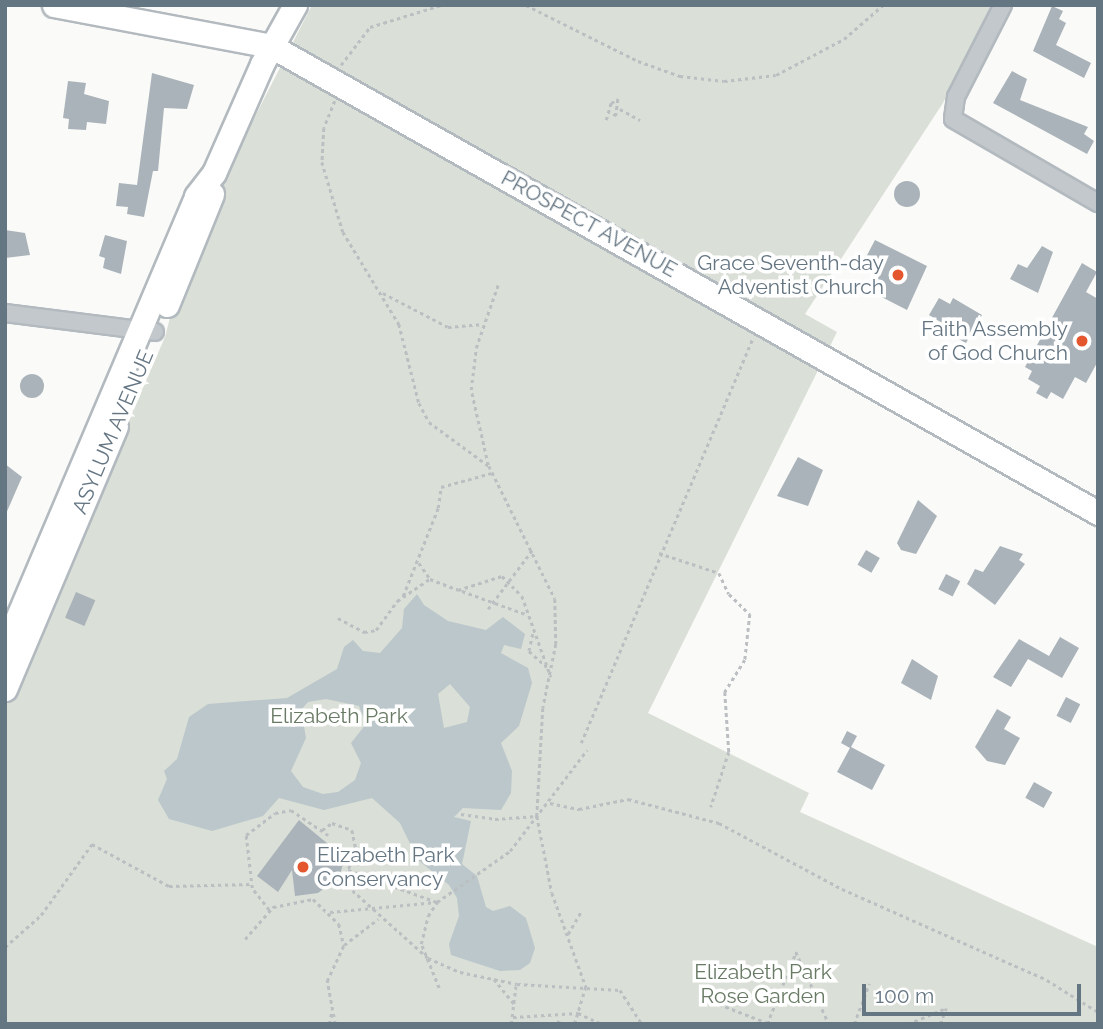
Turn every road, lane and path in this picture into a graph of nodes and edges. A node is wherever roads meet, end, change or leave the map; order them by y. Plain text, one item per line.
1 (54, 5) edge
2 (295, 5) edge
3 (441, 5) edge
4 (526, 5) edge
5 (883, 5) edge
6 (1003, 5) edge
7 (416, 7) edge
8 (271, 46) junction
9 (345, 58) dead end
10 (335, 102) dead end
11 (620, 109) junction
12 (610, 112) junction
13 (606, 120) dead end
14 (640, 120) dead end
15 (1098, 203) edge
16 (498, 285) dead end
17 (383, 293) junction
18 (5, 313) edge
19 (483, 324) junction
20 (147, 332) junction
21 (753, 336) dead end
22 (489, 466) junction
23 (492, 473) junction
24 (1098, 513) edge
25 (533, 549) junction
26 (659, 553) junction
27 (419, 563) junction
28 (430, 579) junction
29 (509, 581) junction
30 (458, 590) junction
31 (402, 598) junction
32 (497, 602) junction
33 (488, 609) dead end
34 (528, 615) junction
35 (338, 618) dead end
36 (533, 631) junction
37 (5, 647) edge
38 (547, 667) junction
39 (551, 677) junction
40 (5, 689) edge
41 (581, 743) dead end
42 (587, 750) dead end
43 (550, 803) junction
44 (711, 807) dead end
45 (461, 814) dead end
46 (537, 816) junction
47 (322, 830) junction
48 (328, 835) dead end
49 (348, 870) junction
50 (251, 884) junction
51 (437, 902) junction
52 (269, 910) junction
53 (582, 910) dead end
54 (330, 912) junction
55 (374, 912) junction
56 (378, 918) junction
57 (567, 935) junction
58 (245, 939) dead end
59 (344, 945) junction
60 (5, 947) edge
61 (428, 957) junction
62 (494, 979) junction
63 (517, 984) junction
64 (869, 984) dead end
65 (586, 987) junction
66 (439, 988) dead end
67 (706, 999) dead end
68 (515, 1004) junction
69 (332, 1007) junction
70 (1098, 1012) edge
71 (578, 1013) junction
72 (513, 1017) junction
73 (557, 1021) dead end
74 (329, 1024) edge
75 (335, 1024) edge
76 (511, 1024) edge
77 (564, 1024) edge
78 (575, 1024) edge
79 (602, 1024) edge
80 (642, 1024) edge
81 (768, 1024) edge
82 (829, 1024) edge
83 (854, 1024) edge
84 (908, 1024) edge
85 (940, 1024) edge

1 - 8 main road, PROSPECT AVENUE
2 - 8 main road, ASYLUM AVENUE
3 - 7 path
4 - 5 path
6 - 15 street
7 - 9 path
8 - 20 main road, ASYLUM AVENUE
8 - 24 main road, PROSPECT AVENUE
10 - 17 path
11 - 12 path
11 - 12 path
11 - 14 path
12 - 13 path
16 - 19 path
17 - 19 path
17 - 22 path
18 - 20 street
19 - 22 path
20 - 37 main road, ASYLUM AVENUE
20 - 40 main road, ASYLUM AVENUE
21 - 26 path
22 - 23 path
23 - 25 path
23 - 27 path
25 - 29 path
25 - 39 path
26 - 41 path
26 - 44 path
27 - 28 path
27 - 31 path
28 - 30 path
28 - 31 path
29 - 30 path
29 - 32 path
29 - 34 path
30 - 32 path
31 - 35 path
32 - 33 path
32 - 34 path
34 - 36 path
36 - 38 path
36 - 38 path
38 - 39 path
39 - 46 path
42 - 43 path
43 - 46 path
43 - 70 path
45 - 46 path
46 - 51 path
46 - 57 path
47 - 48 path
47 - 49 path
47 - 50 path
49 - 51 path
49 - 55 path
50 - 52 path
50 - 60 path
51 - 55 path
51 - 61 path
52 - 54 path
52 - 58 path
53 - 57 path
54 - 55 path
54 - 59 path
55 - 56 path
56 - 59 path
56 - 61 path
57 - 65 path
59 - 69 path
61 - 62 path
61 - 66 path
62 - 63 path
62 - 68 path
63 - 65 path
63 - 68 path
64 - 83 path
65 - 71 path
65 - 80 path
67 - 81 path
68 - 72 path
69 - 74 path
69 - 75 path
71 - 72 path
71 - 78 path
71 - 79 path
72 - 76 path
73 - 77 path
81 - 82 path
84 - 85 path

